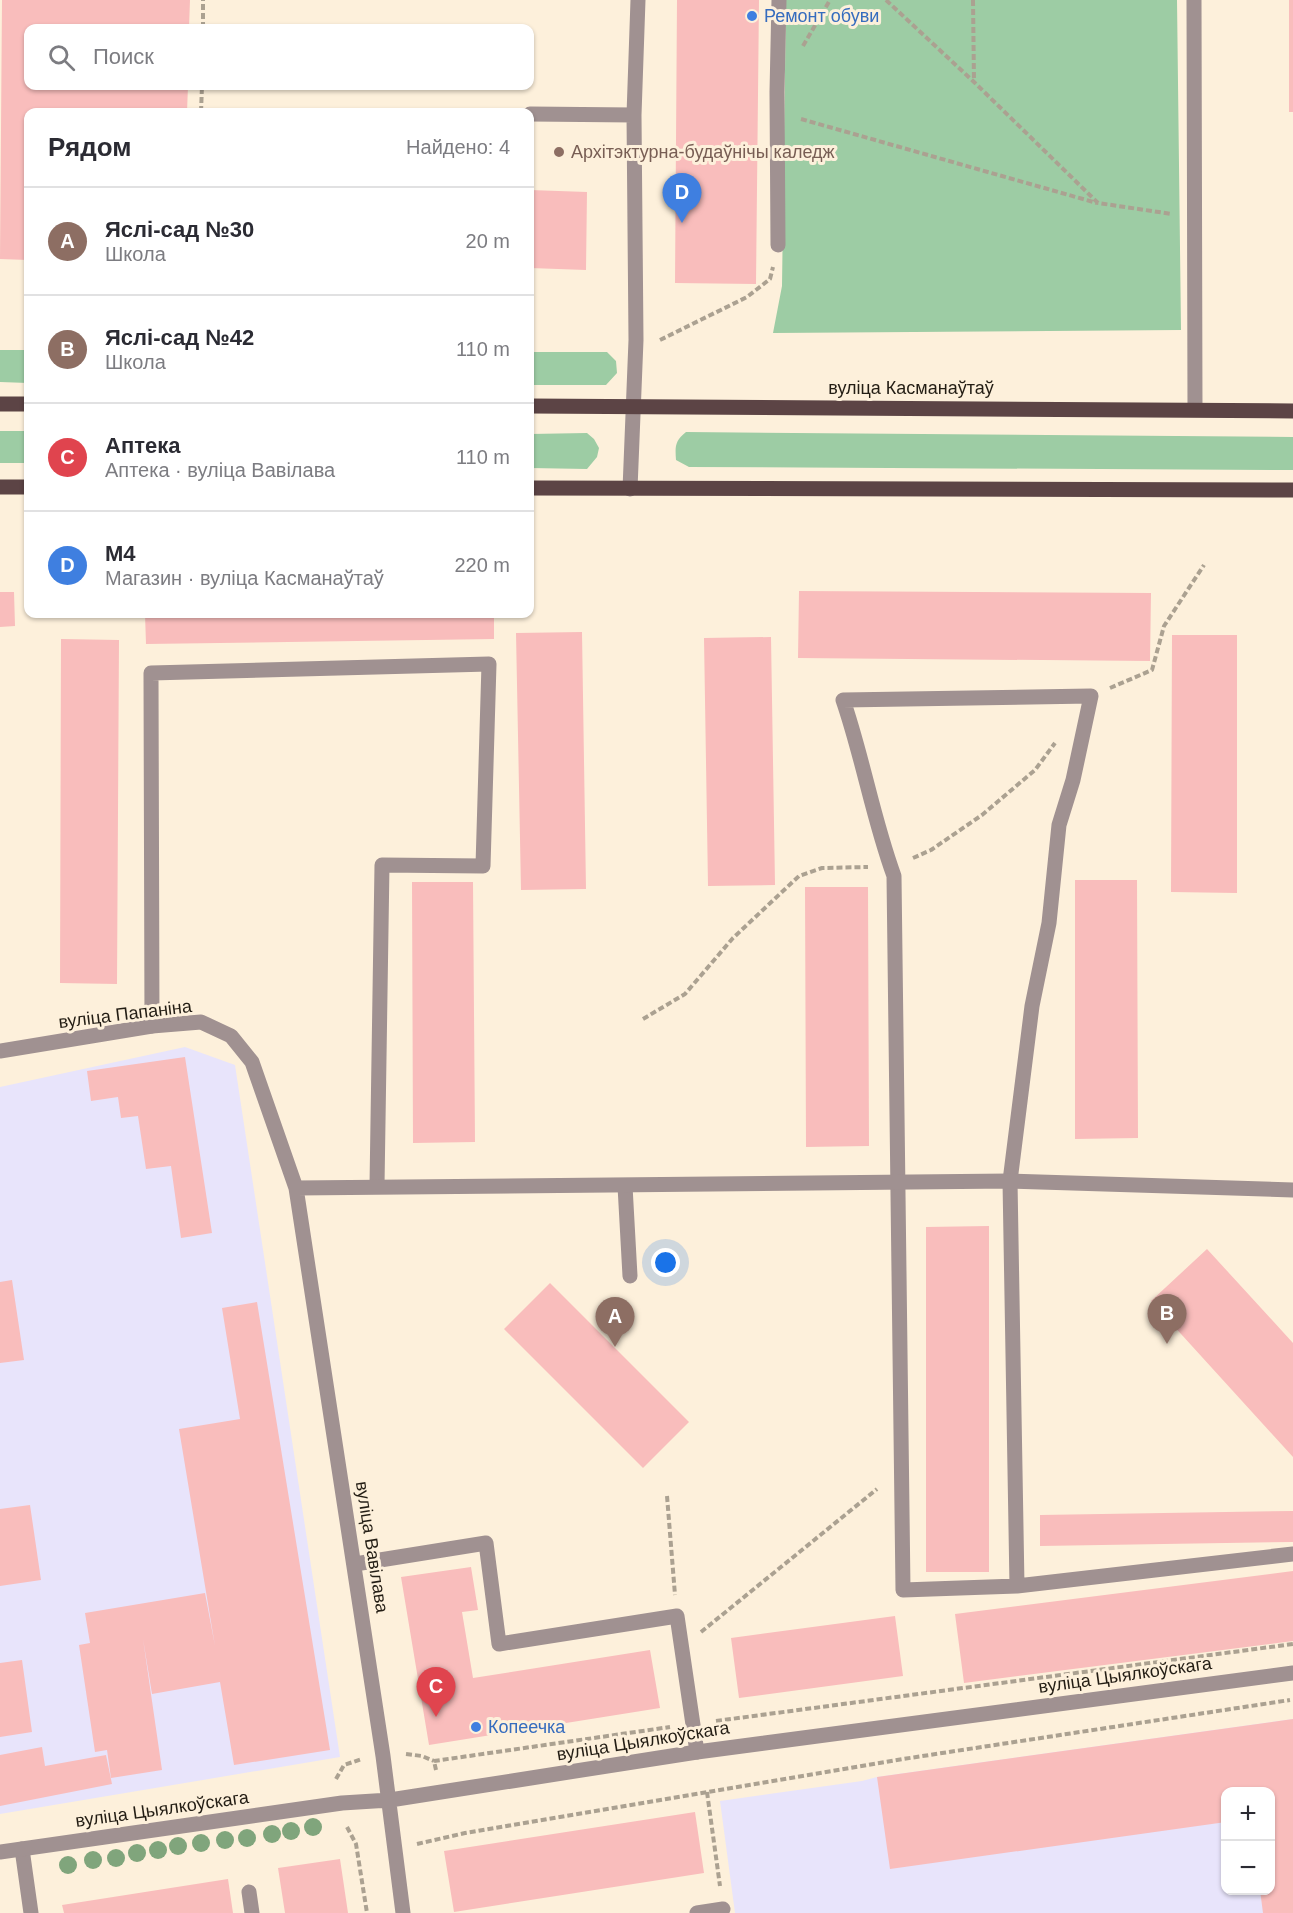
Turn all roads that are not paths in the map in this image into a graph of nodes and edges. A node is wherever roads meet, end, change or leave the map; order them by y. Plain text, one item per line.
1 (638, 0) edge
2 (779, 0) edge
3 (1194, 0) edge
4 (534, 114) edge
5 (634, 115) junction
6 (778, 245) road end
7 (0, 404) edge
8 (24, 404) edge
9 (534, 406) edge
10 (634, 406) junction
11 (1195, 410) junction
12 (1293, 411) edge
13 (0, 487) edge
14 (24, 487) edge
15 (534, 488) edge
16 (630, 489) junction
17 (1293, 490) edge
18 (152, 1026) junction
19 (0, 1051) edge
20 (1010, 1181) junction
21 (898, 1183) junction
22 (377, 1186) junction
23 (625, 1186) junction
24 (296, 1188) junction
25 (1293, 1190) edge
26 (630, 1276) dead end
27 (1293, 1554) edge
28 (355, 1564) junction
29 (1017, 1586) junction
30 (1293, 1673) edge
31 (697, 1752) junction
32 (390, 1800) junction
33 (22, 1849) junction
34 (0, 1852) edge
35 (249, 1892) dead end
36 (723, 1909) road end
37 (32, 1913) edge
38 (252, 1913) edge
39 (403, 1913) edge
40 (697, 1913) edge

1 - 5 street
2 - 6 street
3 - 11 street
4 - 5 street
5 - 10 street
7 - 8 main road
9 - 10 main road, вуліца Касманаўтаў
10 - 11 main road, вуліца Касманаўтаў
10 - 16 street
11 - 12 main road, вуліца Касманаўтаў
13 - 14 main road
15 - 16 main road
16 - 17 main road
18 - 19 street, вуліца Папаніна
18 - 22 street
18 - 24 street, вуліца Папаніна
20 - 21 street
20 - 21 street
20 - 25 street
20 - 29 street
21 - 23 street
21 - 29 street
22 - 23 street
22 - 24 street
23 - 26 street
24 - 28 street, вуліца Вавілава
27 - 29 street
28 - 31 street
28 - 32 street, вуліца Вавілава
30 - 31 street, вуліца Цыялкоўскага
31 - 32 street, вуліца Цыялкоўскага
32 - 33 street, вуліца Цыялкоўскага
32 - 39 street, вуліца Вавілава
33 - 34 street, вуліца Цыялкоўскага
33 - 37 street
35 - 38 street
36 - 40 street

